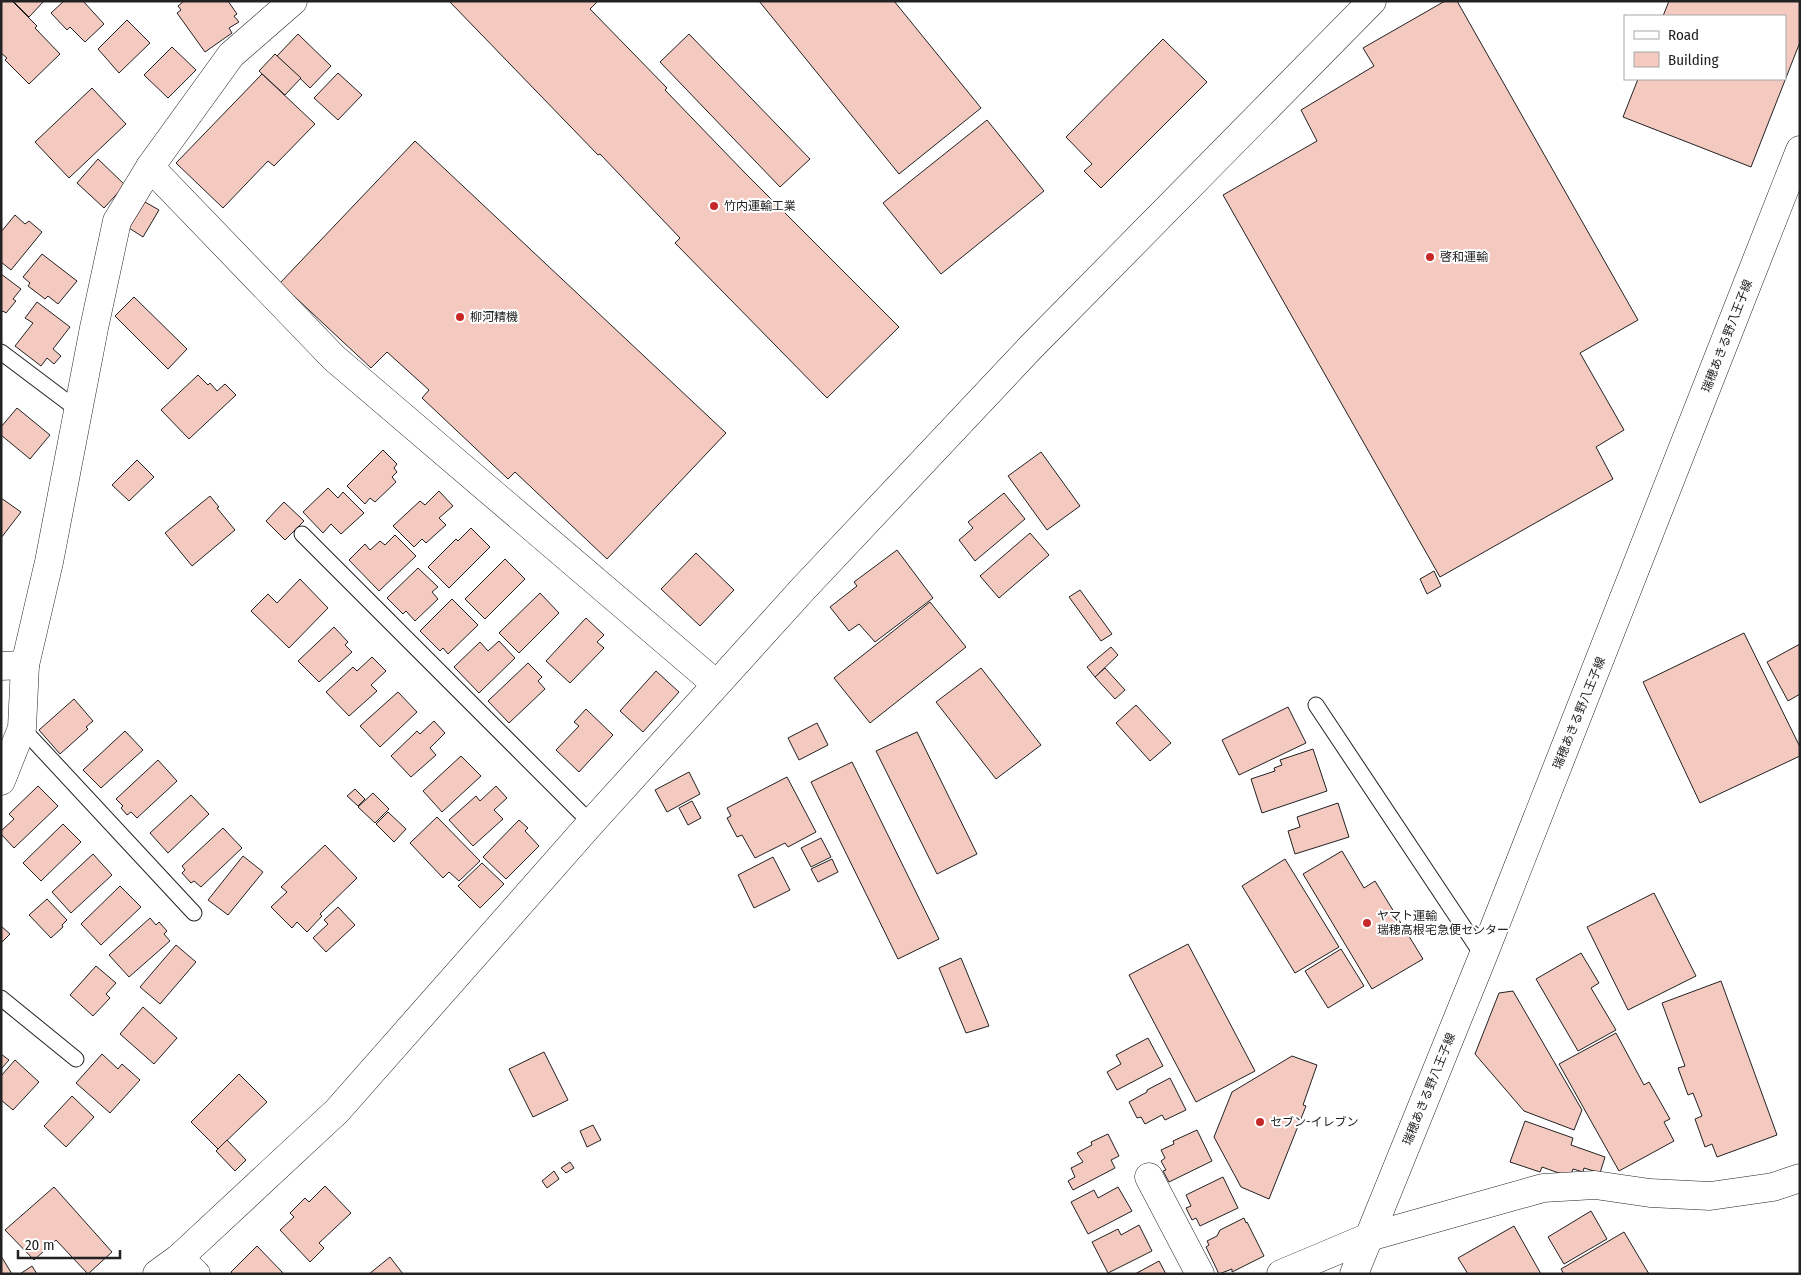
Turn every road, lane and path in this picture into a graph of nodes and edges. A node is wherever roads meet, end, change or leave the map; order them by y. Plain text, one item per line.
1 (293, 1) edge
2 (1372, 1) edge
3 (1800, 150) edge
4 (150, 167) junction
5 (1, 352) edge
6 (78, 410) junction
7 (302, 534) dead end
8 (13, 666) edge
9 (716, 684) junction
10 (1316, 705) dead end
11 (22, 728) junction
12 (1, 780) edge
13 (591, 823) junction
14 (194, 913) dead end
15 (1483, 956) junction
16 (1, 998) edge
17 (76, 1060) dead end
18 (1149, 1178) dead end
19 (1800, 1178) edge
20 (1368, 1237) junction
21 (188, 1266) edge
22 (157, 1274) edge
23 (1200, 1274) edge
24 (1281, 1274) edge
25 (1354, 1274) edge

1 - 4 street
2 - 9 street
3 - 15 street, 瑞穂あきる野八王子線
4 - 6 street
4 - 9 street
5 - 6 lane
6 - 8 street
7 - 13 lane
8 - 11 street
9 - 13 street
10 - 15 lane
11 - 12 street
11 - 14 lane
13 - 21 street
15 - 20 street, 瑞穂あきる野八王子線
16 - 17 lane
18 - 23 street
19 - 20 street
20 - 24 street
20 - 25 street, 瑞穂あきる野八王子線
21 - 22 street

